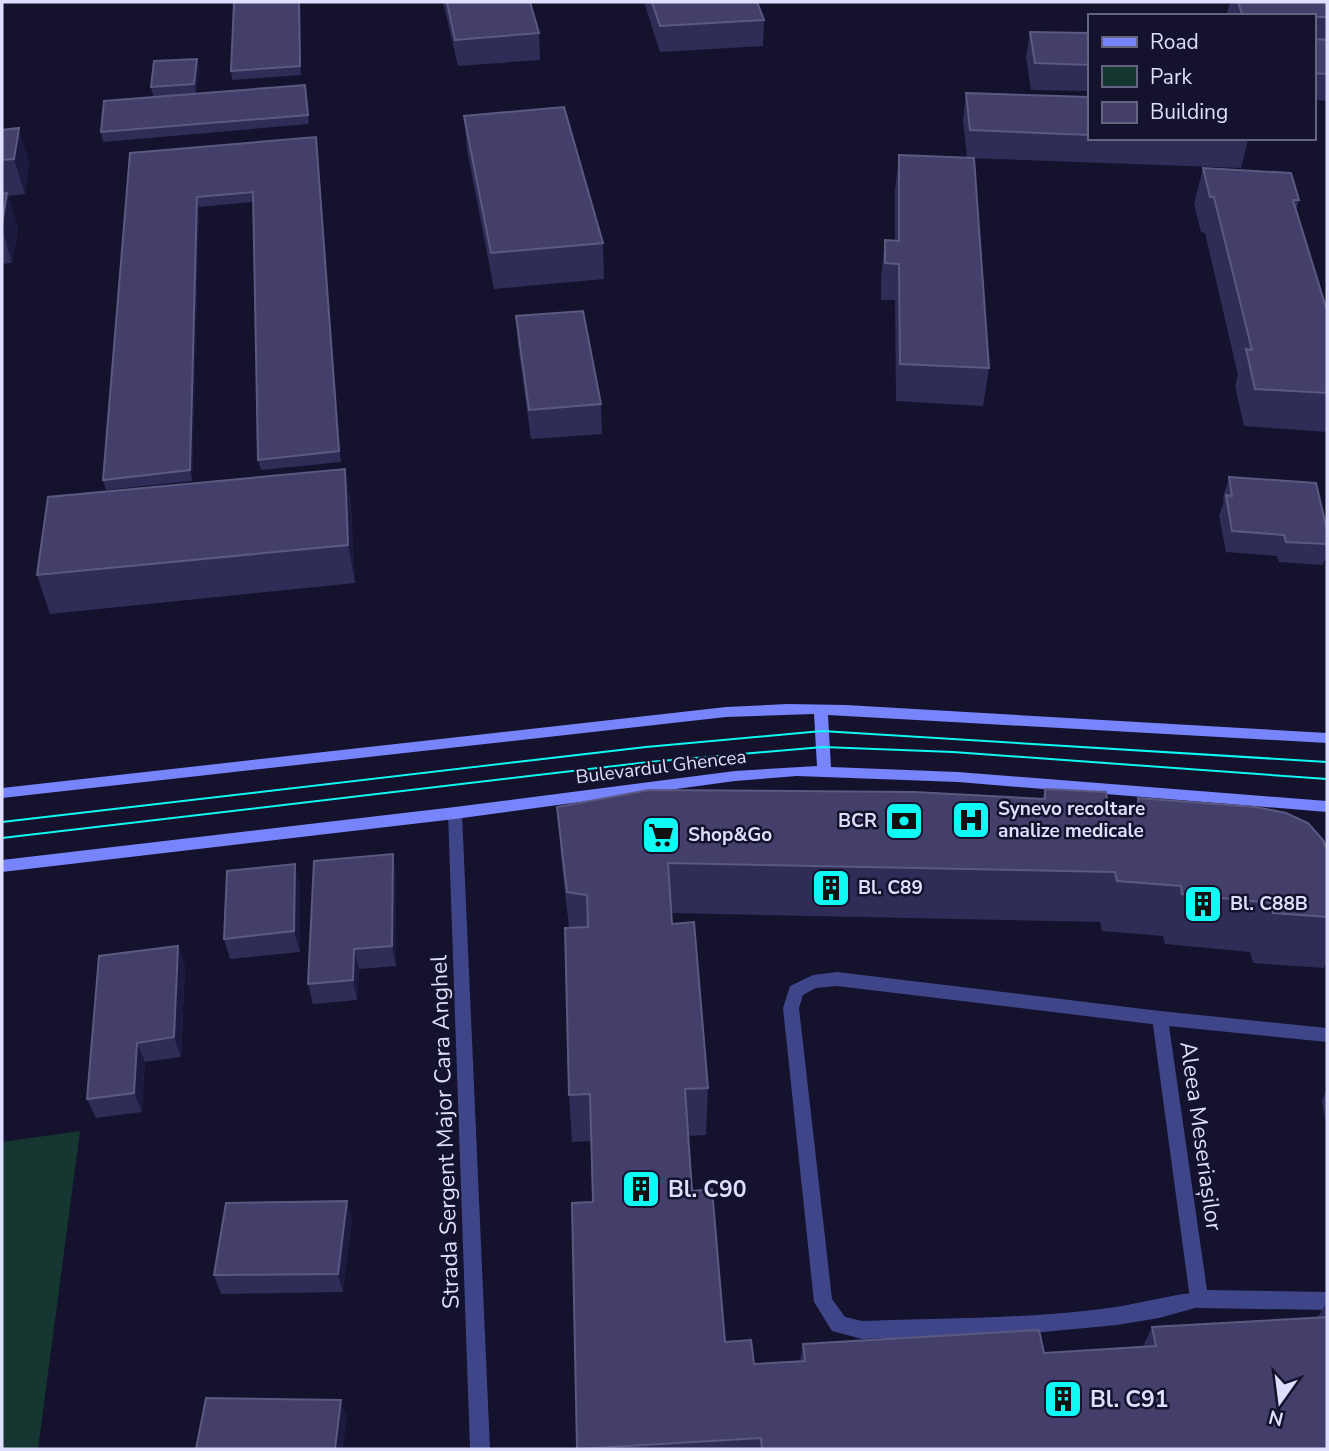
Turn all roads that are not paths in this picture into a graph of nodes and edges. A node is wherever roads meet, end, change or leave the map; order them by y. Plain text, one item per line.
1 (821, 710) junction
2 (1327, 738) edge
3 (824, 771) junction
4 (2, 793) edge
5 (1327, 807) edge
6 (455, 813) junction
7 (2, 866) edge
8 (1160, 1018) junction
9 (1327, 1035) edge
10 (1199, 1299) junction
11 (1327, 1301) edge
12 (480, 1449) edge

1 - 2 main road
1 - 3 main road
1 - 4 main road
3 - 5 main road, Bulevardul Ghencea
3 - 6 main road, Bulevardul Ghencea
6 - 7 main road, Bulevardul Ghencea
6 - 12 street, Strada Sergent Major Cara Anghel
8 - 9 street, Aleea Meseriașilor
8 - 10 street, Aleea Meseriașilor
8 - 10 street
10 - 11 street

